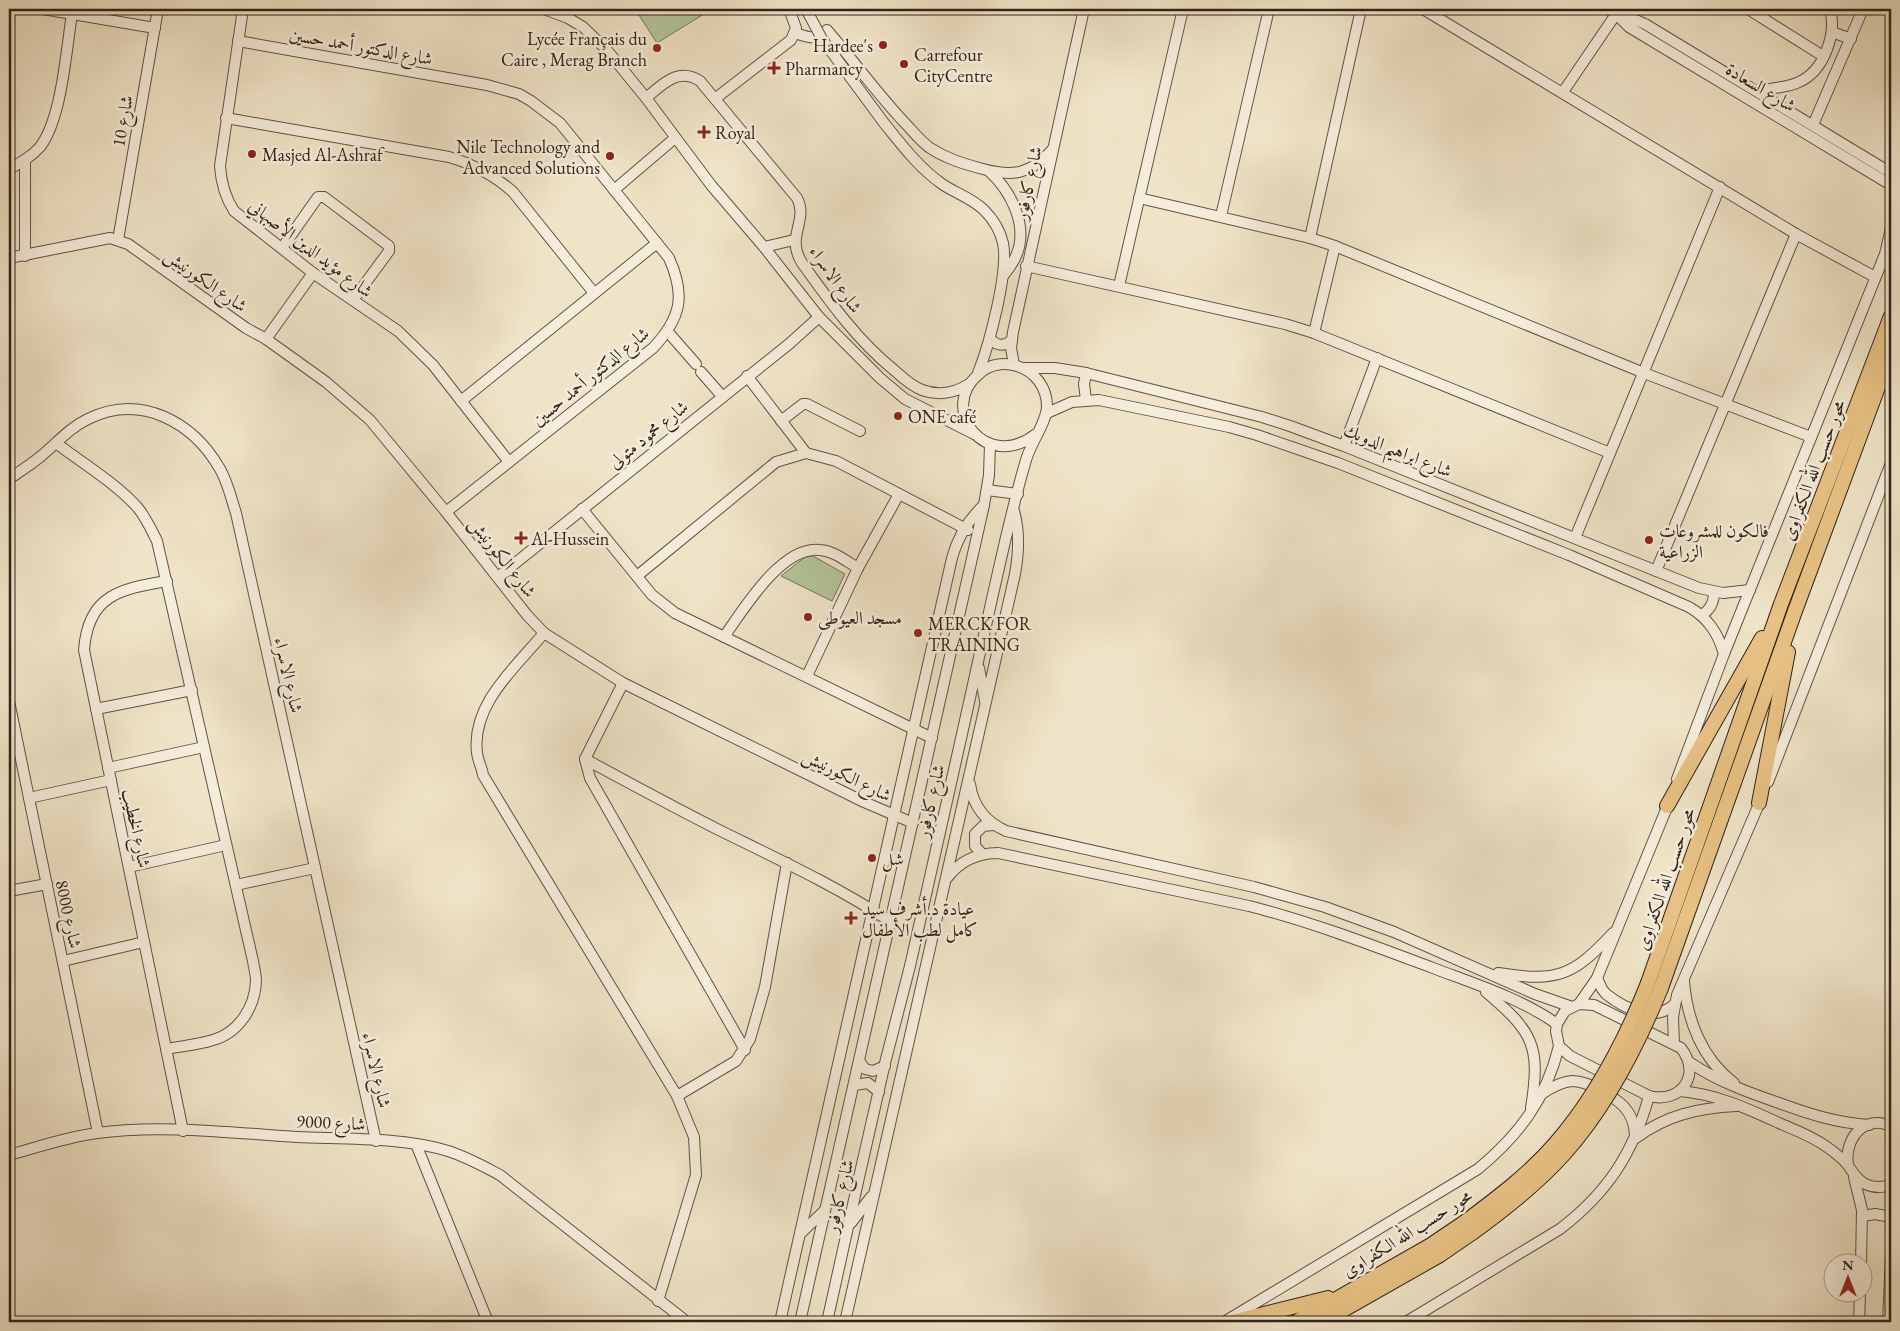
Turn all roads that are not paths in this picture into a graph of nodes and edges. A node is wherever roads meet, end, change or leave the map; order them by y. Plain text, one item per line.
1 (43, 9) edge
2 (158, 9) edge
3 (243, 9) edge
4 (544, 9) edge
5 (788, 9) edge
6 (806, 9) edge
7 (1084, 9) edge
8 (1183, 9) edge
9 (1269, 9) edge
10 (1360, 9) edge
11 (1423, 9) edge
12 (1748, 9) edge
13 (1830, 9) edge
14 (1863, 9) edge
15 (1612, 11) edge
16 (72, 14) junction
17 (155, 28) junction
18 (1832, 32) junction
19 (795, 33) junction
20 (1851, 39) junction
21 (238, 41) junction
22 (1823, 56) junction
23 (1757, 91) junction
24 (1563, 92) junction
25 (646, 98) junction
26 (716, 98) junction
27 (226, 118) junction
28 (1813, 125) junction
29 (675, 138) junction
30 (1052, 149) junction
31 (25, 161) junction
32 (9, 169) edge
33 (988, 170) junction
34 (1891, 172) edge
35 (1891, 185) edge
36 (1720, 187) junction
37 (614, 190) junction
38 (1139, 198) junction
39 (1221, 216) junction
40 (1891, 228) edge
41 (1796, 234) junction
42 (1310, 238) junction
43 (118, 240) junction
44 (794, 240) junction
45 (657, 243) junction
46 (1335, 246) junction
47 (764, 247) junction
48 (282, 248) junction
49 (1888, 251) edge
50 (24, 256) junction
51 (9, 258) edge
52 (1026, 266) junction
53 (313, 273) junction
54 (1875, 276) junction
55 (1001, 279) junction
56 (1119, 286) junction
57 (594, 293) junction
58 (352, 300) junction
59 (1891, 316) edge
60 (819, 317) junction
61 (668, 332) junction
62 (1314, 333) junction
63 (990, 338) junction
64 (266, 339) junction
65 (1012, 340) junction
66 (1891, 352) edge
67 (1377, 358) junction
68 (1019, 367) junction
69 (1086, 373) junction
70 (1644, 373) junction
71 (978, 374) junction
72 (747, 376) junction
73 (970, 383) junction
74 (722, 396) junction
75 (1086, 400) junction
76 (461, 401) junction
77 (1726, 405) junction
78 (1047, 413) junction
79 (781, 421) junction
80 (860, 431) dead end
81 (1036, 434) junction
82 (976, 436) junction
83 (1811, 437) junction
84 (56, 443) junction
85 (990, 444) junction
86 (1344, 446) junction
87 (806, 453) junction
88 (1610, 453) junction
89 (509, 462) junction
90 (1891, 463) edge
91 (9, 479) edge
92 (987, 490) junction
93 (899, 494) junction
94 (1018, 494) junction
95 (984, 505) junction
96 (582, 509) junction
97 (1014, 510) junction
98 (446, 512) junction
99 (964, 528) junction
100 (978, 535) junction
101 (1575, 538) junction
102 (858, 568) junction
103 (1656, 571) junction
104 (637, 576) junction
105 (498, 577) junction
106 (166, 581) junction
107 (1750, 590) junction
108 (1714, 592) junction
109 (1781, 604) junction
110 (1796, 611) junction
111 (1702, 615) junction
112 (544, 633) junction
113 (724, 637) junction
114 (1724, 654) junction
115 (978, 662) junction
116 (807, 676) junction
117 (623, 683) junction
118 (192, 690) junction
119 (9, 701) edge
120 (986, 706) junction
121 (96, 709) junction
122 (913, 729) junction
123 (932, 738) junction
124 (13, 741) edge
125 (204, 747) junction
126 (585, 759) junction
127 (108, 768) junction
128 (111, 780) junction
129 (969, 780) junction
130 (29, 798) junction
131 (1759, 803) junction
132 (1668, 806) junction
133 (894, 815) junction
134 (913, 824) junction
135 (994, 825) junction
136 (226, 845) junction
137 (982, 854) junction
138 (787, 863) junction
139 (129, 866) junction
140 (315, 868) junction
141 (946, 879) junction
142 (47, 884) junction
143 (236, 886) junction
144 (9, 891) edge
145 (873, 910) junction
146 (891, 922) junction
147 (1617, 929) junction
148 (144, 942) junction
149 (930, 950) junction
150 (63, 961) junction
151 (910, 967) junction
152 (1483, 971) junction
153 (1597, 978) junction
154 (1684, 979) junction
155 (1478, 984) junction
156 (1654, 986) junction
157 (1675, 1004) junction
158 (1575, 1005) junction
159 (1557, 1024) junction
160 (1674, 1044) junction
161 (1559, 1046) junction
162 (166, 1049) junction
163 (745, 1050) junction
164 (860, 1062) junction
165 (1689, 1062) junction
166 (885, 1066) junction
167 (854, 1085) junction
168 (1680, 1091) junction
169 (1745, 1091) junction
170 (879, 1092) junction
171 (1543, 1093) junction
172 (677, 1096) junction
173 (1649, 1096) junction
174 (1739, 1106) junction
175 (1530, 1114) junction
176 (1868, 1125) junction
177 (1891, 1126) edge
178 (183, 1131) junction
179 (98, 1133) junction
180 (1635, 1139) junction
181 (376, 1141) junction
182 (416, 1144) junction
183 (9, 1155) edge
184 (1850, 1170) junction
185 (1891, 1184) edge
186 (874, 1193) junction
187 (825, 1210) junction
188 (1862, 1216) junction
189 (1891, 1217) edge
190 (849, 1225) junction
191 (800, 1234) junction
192 (1861, 1254) edge
193 (1891, 1254) edge
194 (1349, 1299) junction
195 (658, 1301) junction
196 (1860, 1304) edge
197 (779, 1321) edge
198 (488, 1322) edge
199 (687, 1322) edge
200 (800, 1322) edge
201 (827, 1322) edge
202 (845, 1322) edge
203 (1224, 1322) edge
204 (1232, 1322) edge
205 (1296, 1322) edge
206 (1322, 1322) edge
207 (1336, 1322) edge
208 (1406, 1322) edge
209 (1859, 1322) edge
210 (1888, 1322) edge

1 - 16 street
2 - 17 street, شارع 10
3 - 21 street, شارع مؤيد الدين الأصبهاني
4 - 25 street, شارع الاسراء
5 - 19 street
6 - 55 street, bridge
7 - 30 street, شارع كارفور
8 - 38 street
9 - 39 street
10 - 42 street
11 - 24 street
12 - 22 street
13 - 18 street
14 - 20 street
15 - 23 street, شارع السعادة
15 - 24 street
15 - 35 street, شارع السعادة
16 - 17 street
16 - 31 street
17 - 43 street, شارع 10
18 - 20 street
18 - 22 street
19 - 26 street
19 - 33 street
20 - 28 street
21 - 27 street, شارع مؤيد الدين الأصبهاني
21 - 37 street, شارع الدكتور أحمد حسين
22 - 23 street
23 - 28 street, شارع السعادة
24 - 36 street
25 - 26 street, شارع الاسراء
25 - 29 street, شارع الاسراء
26 - 44 street, شارع الاسراء
27 - 48 street, شارع مؤيد الدين الأصبهاني
27 - 57 street
28 - 34 street, شارع السعادة
29 - 37 street
29 - 47 street, شارع الاسراء
30 - 33 street
30 - 52 street, شارع كارفور
31 - 32 street
31 - 50 street
33 - 55 street
36 - 41 street
36 - 70 street
37 - 45 street, شارع الدكتور أحمد حسين
38 - 39 street
38 - 56 street
39 - 42 street
40 - 49 street
41 - 54 street
41 - 77 street
42 - 46 street
43 - 50 street
43 - 64 street, شارع الكورنيش
44 - 47 street
44 - 73 street, شارع الاسراء
45 - 57 street
45 - 61 street, شارع الدكتور أحمد حسين
46 - 62 street
46 - 70 street
47 - 60 street, شارع الاسراء
48 - 53 street, شارع مؤيد الدين الأصبهاني
48 - 58 street
49 - 54 street
50 - 51 street
52 - 56 street
52 - 65 street, شارع كارفور
53 - 58 street, شارع مؤيد الدين الأصبهاني
53 - 64 street
54 - 83 street
55 - 63 street
56 - 62 street
57 - 76 street
58 - 76 street, شارع مؤيد الدين الأصبهاني
59 - 109 main road, محور حسب الله الكفراوى
60 - 72 street, شارع محمود متولى
60 - 82 street, شارع الاسراء
61 - 74 street
61 - 89 street, شارع الدكتور أحمد حسين
62 - 67 street
63 - 65 street
63 - 71 street
64 - 98 street, شارع الكورنيش
65 - 68 street, شارع كارفور
66 - 110 main road, محور حسب الله الكفراوى
67 - 86 street
67 - 88 street
68 - 69 street, شارع ابراهيم الدوبك
68 - 71 street
68 - 78 street
69 - 75 street
69 - 86 street, شارع ابراهيم الدوبك
70 - 77 street
70 - 88 street
71 - 73 street
72 - 74 street, شارع محمود متولى
72 - 79 street
73 - 82 street
74 - 96 street, شارع محمود متولى
75 - 78 street, شارع ابراهيم الدوبك
75 - 111 street, شارع ابراهيم الدوبك
76 - 89 street, شارع مؤيد الدين الأصبهاني
77 - 83 street
77 - 103 street
78 - 81 street
79 - 80 street
79 - 87 street
81 - 85 street
81 - 94 street, شارع كارفور
82 - 85 street
83 - 107 street
84 - 91 street, شارع الاسراء
84 - 106 street
84 - 140 street, شارع الاسراء
85 - 92 street, شارع كارفور
86 - 101 street, شارع ابراهيم الدوبك
87 - 93 street
87 - 104 street
88 - 101 street
89 - 98 street, شارع الدكتور أحمد حسين
90 - 131 street
92 - 94 street
92 - 95 street, شارع كارفور
93 - 99 street
93 - 102 street
94 - 97 street, شارع كارفور
95 - 99 street
95 - 100 street, شارع كارفور
96 - 104 street
96 - 105 street, شارع محمود متولى
97 - 115 street, شارع كارفور
97 - 120 street
98 - 105 street, شارع الكورنيش
99 - 100 street
99 - 122 street
100 - 123 street, شارع كارفور
101 - 103 street, شارع ابراهيم الدوبك
102 - 113 street
102 - 116 street
103 - 108 street, شارع ابراهيم الدوبك
104 - 113 street
105 - 112 street, شارع الكورنيش
106 - 118 street
106 - 121 street, شارع الخطيب
107 - 108 street, شارع ابراهيم الدوبك
107 - 114 street
108 - 111 street
109 - 132 main road
109 - 156 main road, محور حسب الله الكفراوى
110 - 131 main road
110 - 156 main road, محور حسب الله الكفراوى
111 - 114 street, شارع ابراهيم الدوبك
112 - 117 street, شارع الكورنيش
112 - 172 street
113 - 116 street
114 - 132 street
115 - 120 street
115 - 151 street, شارع كارفور
116 - 122 street
117 - 126 street
117 - 133 street, شارع الكورنيش
118 - 121 street
118 - 125 street
119 - 124 street, شارع 8000
120 - 129 street
121 - 127 street, شارع الخطيب
122 - 123 street
122 - 133 street
123 - 134 street, شارع كارفور
124 - 130 street, شارع 8000
125 - 127 street
125 - 136 street
126 - 138 street
126 - 163 street
127 - 128 street, شارع الخطيب
128 - 130 street
128 - 139 street, شارع الخطيب
129 - 135 street
129 - 141 street
130 - 142 street, شارع 8000
131 - 154 street
132 - 147 street
133 - 134 street, شارع الكورنيش
133 - 145 street
134 - 146 street, شارع كارفور
135 - 137 street
135 - 152 street
136 - 139 street
136 - 143 street
137 - 141 street
137 - 155 street
138 - 145 street
138 - 163 street
139 - 148 street, شارع الخطيب
140 - 143 street
140 - 181 street, شارع الاسراء
141 - 149 street
142 - 144 street
142 - 150 street, شارع 8000
143 - 162 street
145 - 146 street
145 - 191 street
146 - 164 street, شارع كارفور
147 - 152 street
147 - 153 street
148 - 150 street
148 - 162 street, شارع الخطيب
149 - 151 street
149 - 186 street
150 - 179 street, شارع 8000
151 - 166 street, شارع كارفور
152 - 158 street
153 - 157 street
153 - 158 street
154 - 157 street
154 - 169 street
155 - 159 street
155 - 175 street
156 - 194 main road, محور حسب الله الكفراوى, bridge
157 - 160 street
158 - 159 street
158 - 160 street
159 - 161 street
160 - 165 street
161 - 171 street
161 - 173 street
162 - 178 street, شارع الخطيب
163 - 172 street
164 - 166 street
164 - 167 street, شارع كارفور
165 - 168 street
165 - 169 street
166 - 170 street, شارع كارفور
167 - 170 street
167 - 187 street, شارع كارفور
168 - 173 street
168 - 174 street
169 - 176 street
170 - 190 street, شارع كارفور
171 - 175 street
171 - 180 street
172 - 195 street
173 - 180 street
174 - 180 street
174 - 184 street
175 - 203 street
176 - 177 street
176 - 184 street
178 - 179 street, شارع 9000
178 - 181 street, شارع 9000
179 - 183 street, شارع 9000
180 - 208 street
181 - 182 street, شارع 9000
182 - 195 street, شارع 9000
182 - 198 street
184 - 185 street
184 - 188 street
186 - 190 street
186 - 202 street
187 - 191 street
187 - 200 street, شارع كارفور
188 - 189 street
188 - 192 street
190 - 201 street, شارع كارفور
191 - 197 street
193 - 210 street
194 - 204 main road
194 - 205 main road, محور حسب الله الكفراوى
194 - 206 main road, محور حسب الله الكفراوى
194 - 207 main road
195 - 199 street, شارع 9000
196 - 209 street

